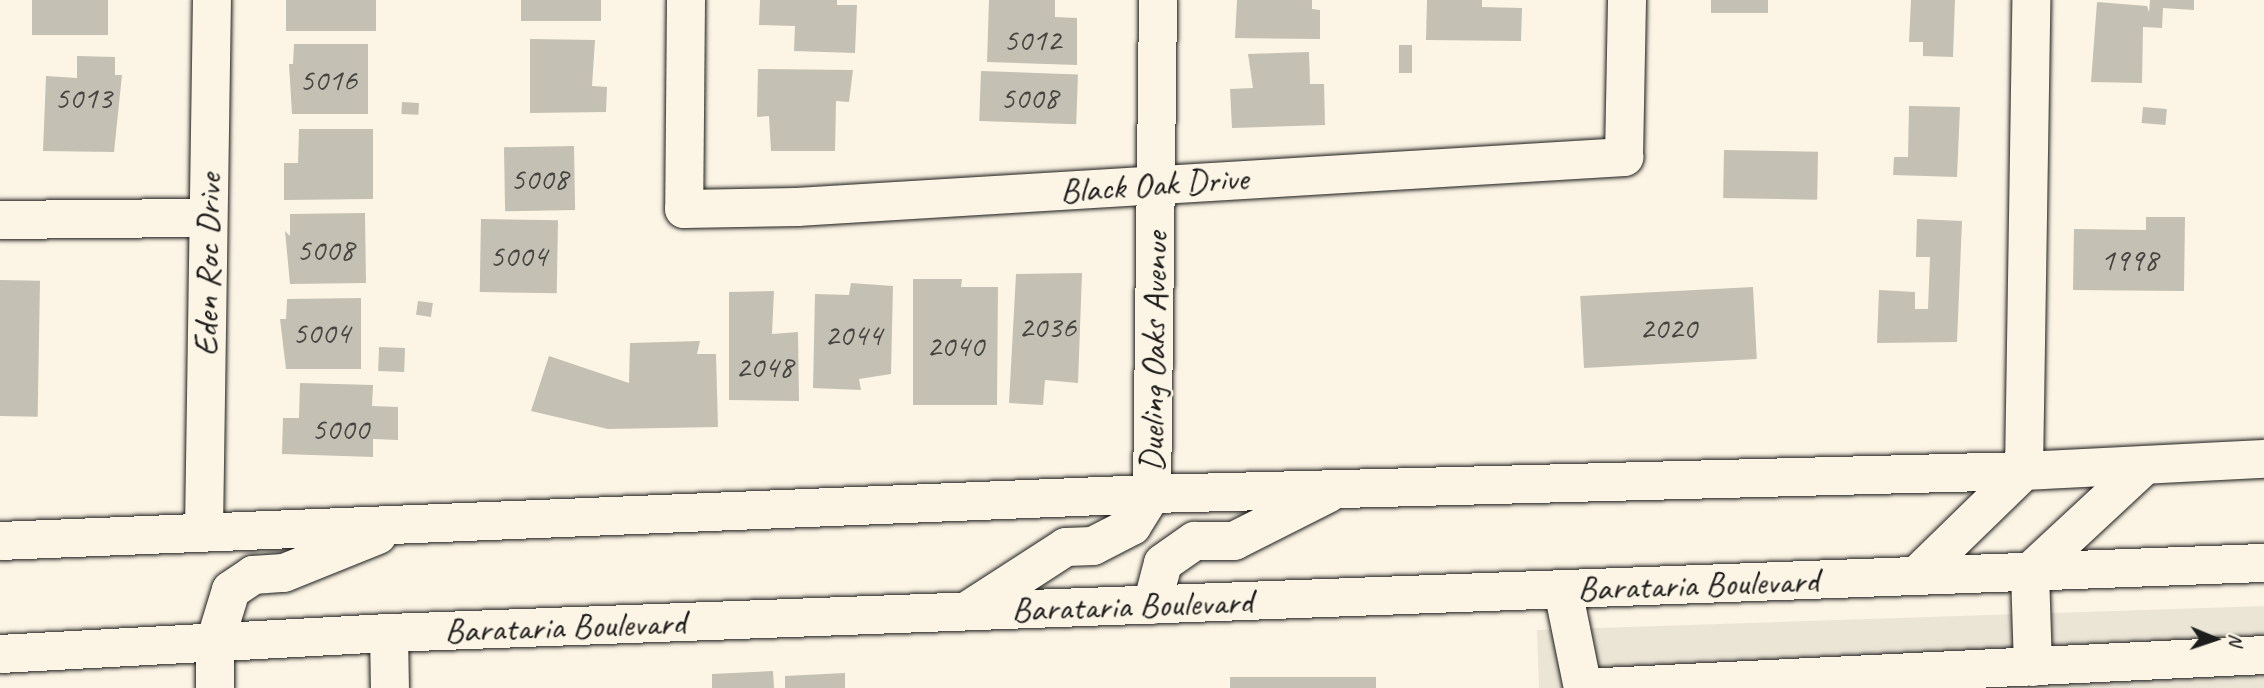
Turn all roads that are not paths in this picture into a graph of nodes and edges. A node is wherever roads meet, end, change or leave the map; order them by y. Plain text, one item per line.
1 (212, 0) edge
2 (686, 0) edge
3 (1158, 0) edge
4 (1626, 0) edge
5 (2031, 0) edge
6 (1156, 184) junction
7 (208, 218) junction
8 (0, 220) edge
9 (2264, 458) edge
10 (2145, 465) junction
11 (2024, 471) junction
12 (1340, 488) junction
13 (1152, 494) junction
14 (402, 526) junction
15 (204, 530) junction
16 (0, 541) edge
17 (2264, 563) edge
18 (2030, 572) junction
19 (1916, 576) junction
20 (1563, 590) junction
21 (1152, 605) junction
22 (965, 612) junction
23 (389, 633) junction
24 (215, 642) junction
25 (0, 654) edge
26 (2264, 655) edge
27 (2034, 667) junction
28 (215, 688) edge
29 (390, 688) edge

1 - 7 main road, Eden Roc Drive
2 - 6 main road, Black Oak Drive
3 - 6 main road, Dueling Oaks Avenue
4 - 6 main road, Black Oak Drive
5 - 11 main road
6 - 13 main road, Dueling Oaks Avenue
7 - 8 main road
7 - 15 main road, Eden Roc Drive
9 - 10 main road
10 - 11 main road
10 - 18 main road
11 - 12 main road
11 - 19 main road
12 - 13 main road
12 - 21 main road
13 - 14 main road
13 - 22 main road
14 - 15 main road
14 - 24 main road
15 - 16 main road
17 - 18 main road, Barataria Boulevard
18 - 19 main road, Barataria Boulevard
18 - 27 main road
19 - 20 main road, Barataria Boulevard
20 - 21 main road, Barataria Boulevard
20 - 27 main road
21 - 22 main road, Barataria Boulevard
22 - 23 main road, Barataria Boulevard
23 - 24 main road, Barataria Boulevard
23 - 29 main road
24 - 25 main road, Barataria Boulevard
24 - 28 main road
26 - 27 main road

